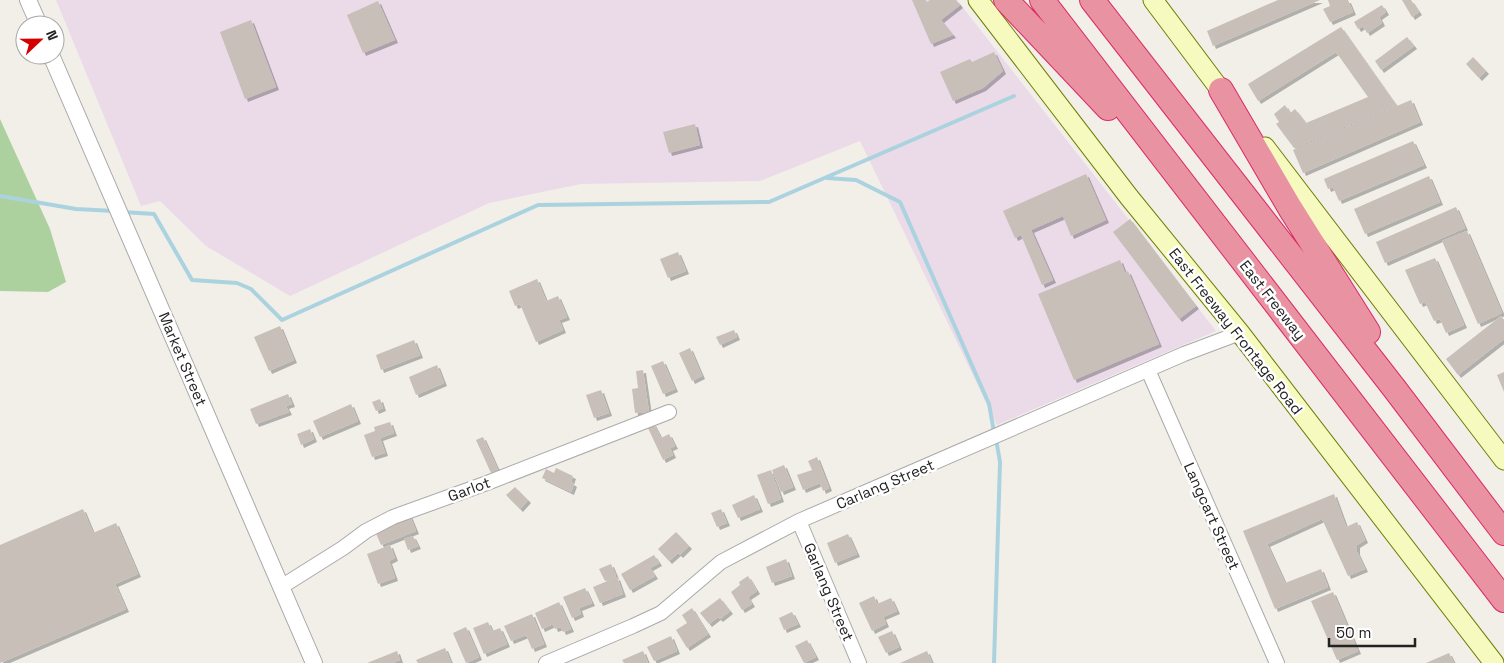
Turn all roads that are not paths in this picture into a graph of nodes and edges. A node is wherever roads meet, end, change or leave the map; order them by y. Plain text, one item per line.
1 (28, 0) edge
2 (978, 0) edge
3 (1006, 0) edge
4 (1042, 0) edge
5 (1092, 0) edge
6 (1153, 0) edge
7 (34, 15) edge
8 (56, 65) edge
9 (1221, 90) junction
10 (1201, 208) junction
11 (1240, 333) junction
12 (1148, 370) junction
13 (1394, 388) junction
14 (668, 412) dead end
15 (1504, 460) edge
16 (800, 521) junction
17 (1504, 533) edge
18 (281, 587) junction
19 (1504, 600) edge
20 (314, 663) edge
21 (546, 663) edge
22 (859, 663) edge
23 (1277, 663) edge
24 (1494, 663) edge

1 - 7 street
2 - 11 main road, East Freeway Frontage Road
3 - 10 highway
4 - 10 highway, East Freeway
5 - 13 highway
6 - 9 main road
8 - 18 street, Market Street
9 - 13 highway
9 - 15 main road
10 - 19 highway, East Freeway
11 - 12 street, Carlang Street
11 - 24 main road, East Freeway Frontage Road
12 - 16 street, Carlang Street
12 - 23 street, Langcart Street
13 - 17 highway
14 - 18 street, Garlot
16 - 21 street, Carlang Street
16 - 22 street, Garlang Street
18 - 20 street, Market Street

